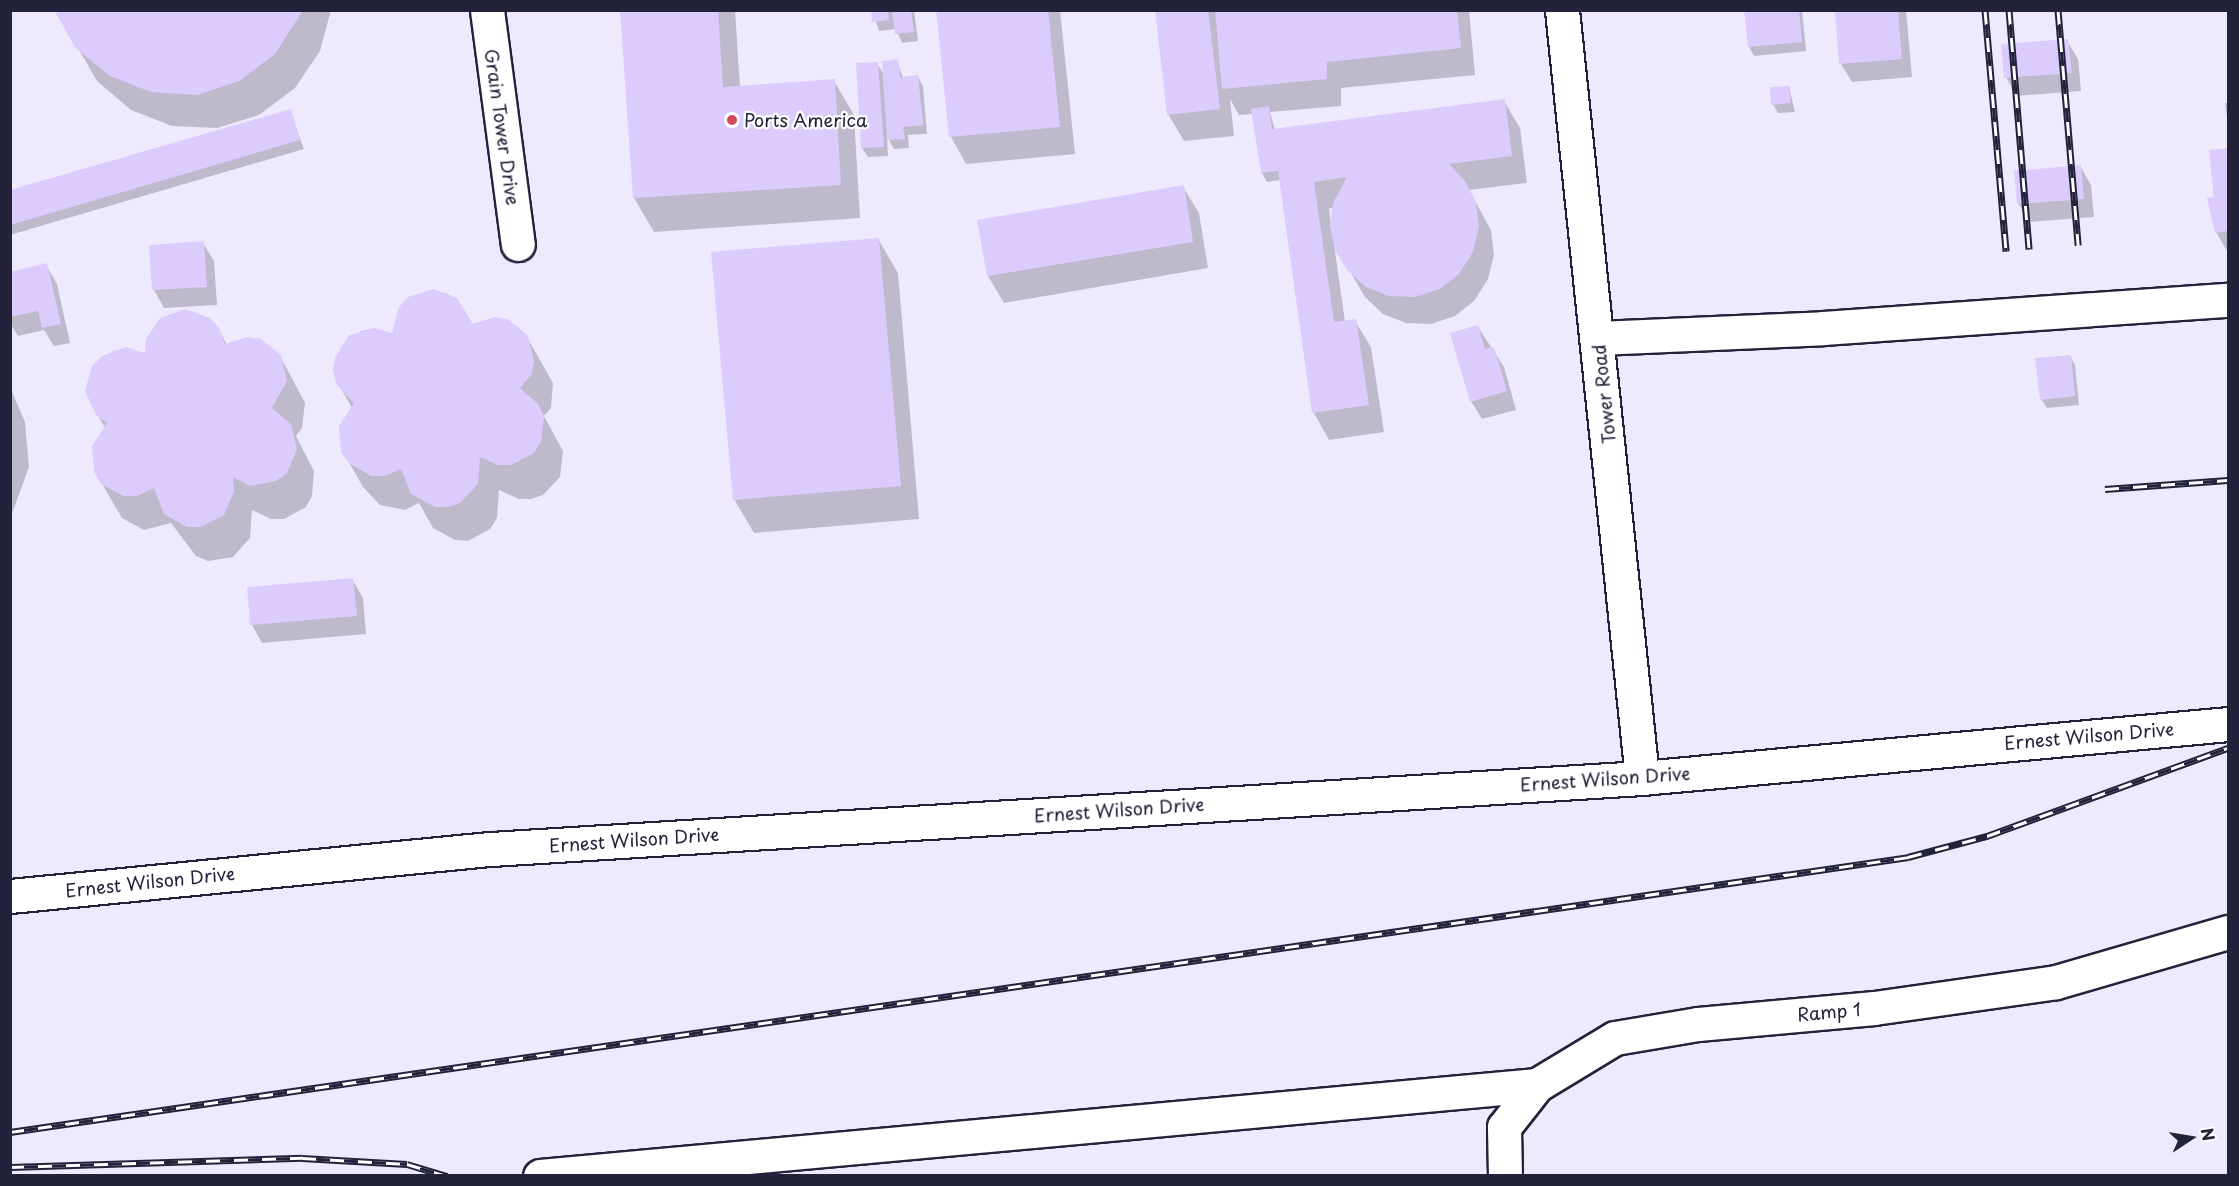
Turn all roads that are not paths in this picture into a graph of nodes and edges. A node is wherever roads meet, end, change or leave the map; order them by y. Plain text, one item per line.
1 (487, 10) edge
2 (1562, 10) edge
3 (518, 244) dead end
4 (2229, 300) edge
5 (1598, 338) junction
6 (2229, 723) edge
7 (1642, 778) junction
8 (10, 896) edge
9 (2229, 932) edge
10 (1537, 1085) junction
11 (540, 1176) edge
12 (1505, 1176) edge

1 - 3 lane, Grain Tower Drive
2 - 5 lane, Tower Road
4 - 5 lane
5 - 7 lane, Tower Road
6 - 7 lane, Ernest Wilson Drive
7 - 8 lane, Ernest Wilson Drive
9 - 10 lane, Ramp 1
10 - 11 lane
10 - 12 lane, Ramp 1

